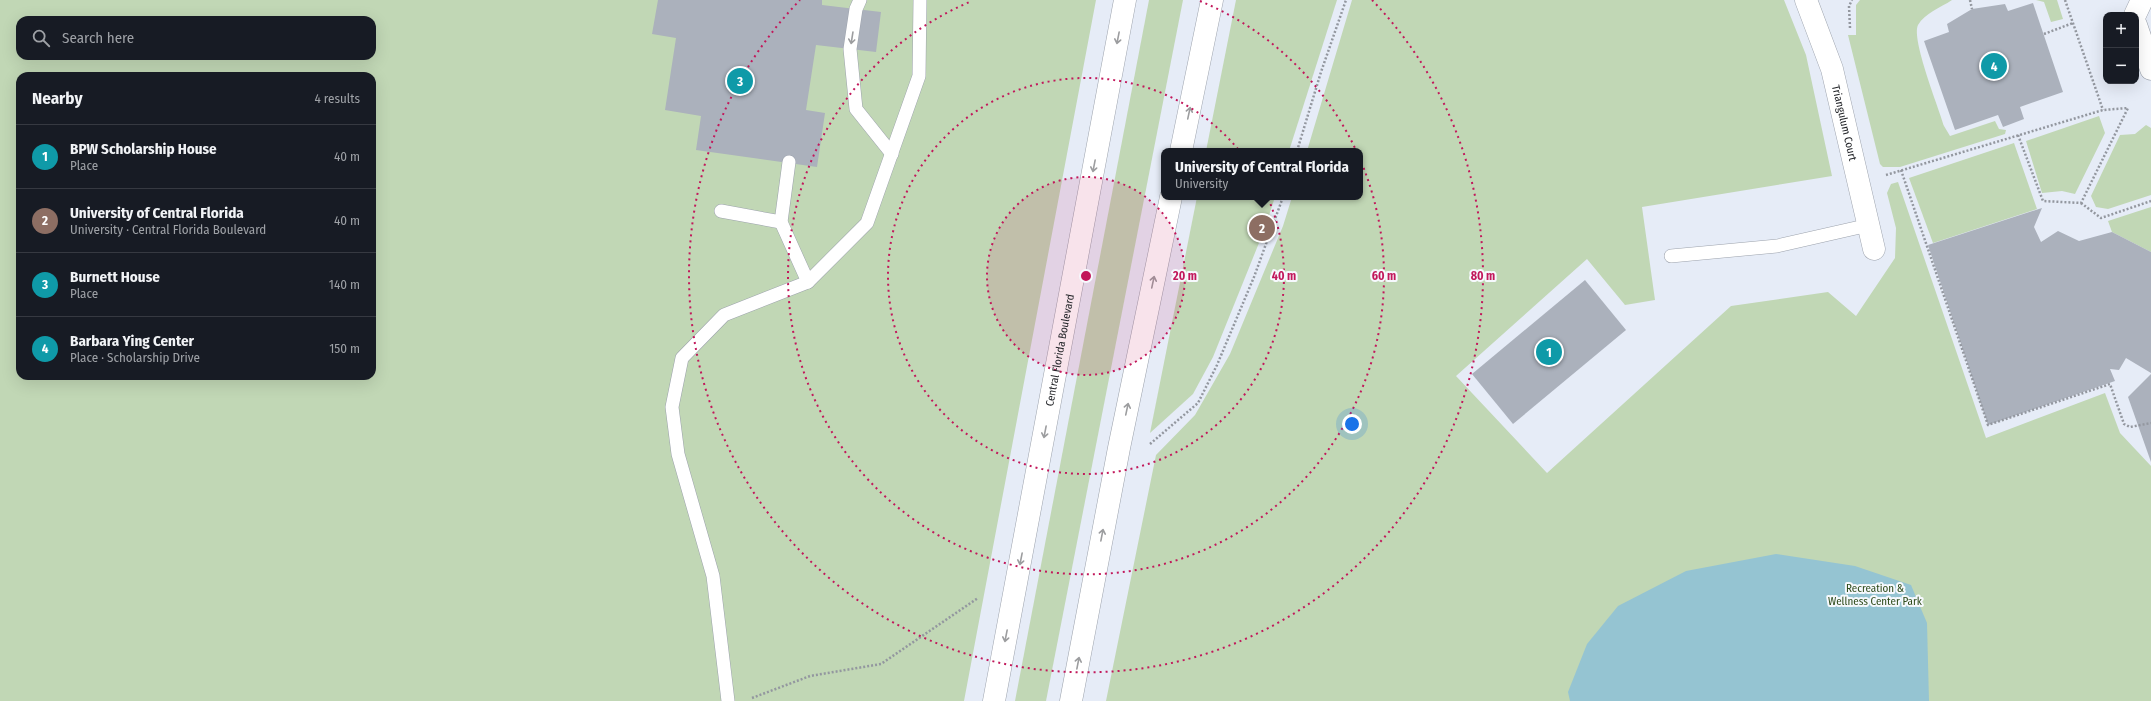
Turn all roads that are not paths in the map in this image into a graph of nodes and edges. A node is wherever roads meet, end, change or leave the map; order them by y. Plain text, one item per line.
1 (860, 0) edge
2 (920, 0) edge
3 (1125, 0) edge
4 (1212, 0) edge
5 (1806, 0) edge
6 (2142, 0) edge
7 (2136, 12) edge
8 (2139, 35) edge
9 (2151, 69) edge
10 (1182, 148) edge
11 (892, 154) junction
12 (789, 162) dead end
13 (1170, 200) edge
14 (721, 212) dead end
15 (781, 222) junction
16 (1869, 226) junction
17 (1874, 249) dead end
18 (1671, 256) dead end
19 (808, 282) junction
20 (728, 701) edge
21 (994, 701) edge
22 (1071, 701) edge

1 -> 11 lane
2 - 11 lane
3 -> 21 street, Central Florida Boulevard
10 -> 4 street
5 - 16 street, Triangulum Court
6 - 7 street
8 - 9 street
11 - 19 lane
12 - 15 lane
22 -> 13 street
14 - 15 lane
15 - 19 lane
16 - 17 street, Triangulum Court
16 - 18 lane
19 - 20 lane

